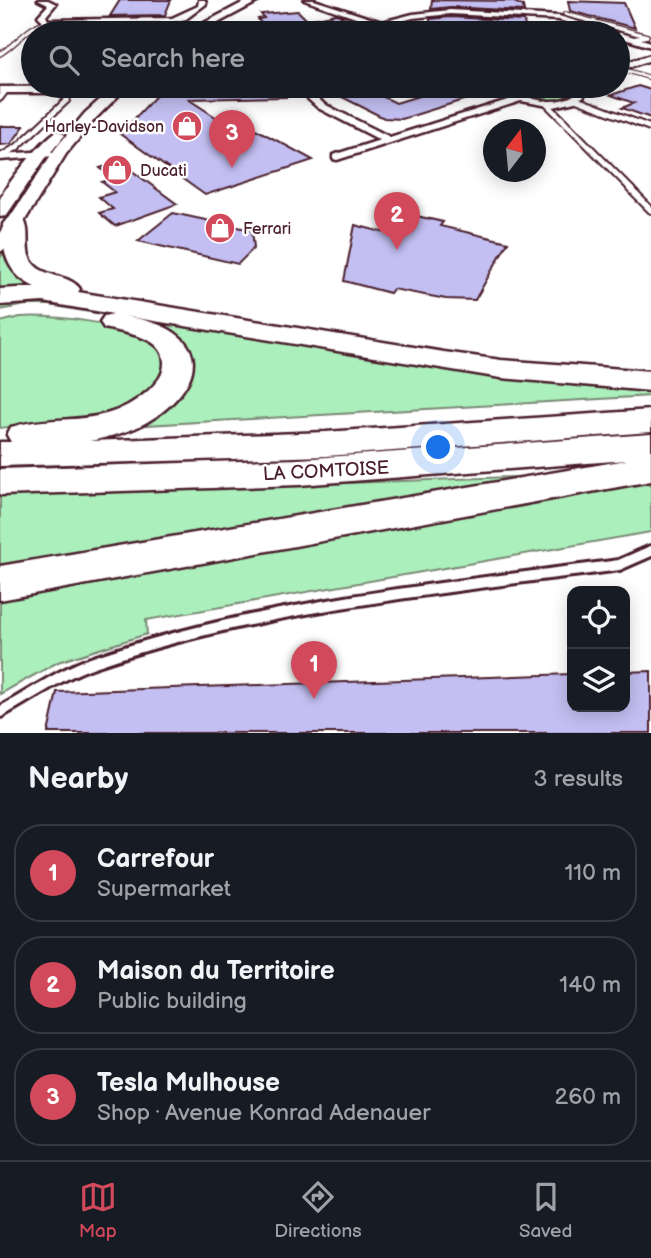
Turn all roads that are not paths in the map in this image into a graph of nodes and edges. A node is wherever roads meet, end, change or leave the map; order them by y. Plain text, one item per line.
1 (41, 0) edge
2 (202, 0) edge
3 (242, 0) edge
4 (256, 0) edge
5 (296, 0) edge
6 (307, 0) edge
7 (565, 14) dead end
8 (45, 21) edge
9 (110, 21) edge
10 (202, 21) edge
11 (215, 21) edge
12 (346, 21) edge
13 (375, 21) edge
14 (392, 21) edge
15 (570, 21) edge
16 (591, 21) edge
17 (630, 31) edge
18 (21, 39) edge
19 (630, 39) edge
20 (633, 40) junction
21 (651, 45) edge
22 (0, 54) edge
23 (651, 57) edge
24 (630, 64) edge
25 (630, 72) edge
26 (651, 78) edge
27 (21, 92) edge
28 (2, 93) edge
29 (67, 98) edge
30 (95, 98) edge
31 (109, 98) edge
32 (313, 98) edge
33 (522, 98) joint
34 (575, 99) joint
35 (546, 103) junction
36 (651, 128) edge
37 (390, 141) junction
38 (60, 152) junction
39 (39, 156) junction
40 (0, 157) edge
41 (337, 157) dead end
42 (23, 179) junction
43 (651, 210) edge
44 (8, 218) edge
45 (0, 246) edge
46 (0, 297) edge
47 (117, 306) junction
48 (0, 316) edge
49 (651, 381) edge
50 (651, 421) edge
51 (0, 436) edge
52 (651, 446) edge
53 (0, 454) edge
54 (651, 468) edge
55 (0, 482) edge
56 (651, 551) edge
57 (0, 583) edge
58 (0, 712) edge

1 - 8 street
2 - 9 street
3 - 10 main road
4 - 11 main road
5 - 12 street
6 - 13 street
7 - 16 lane
14 - 15 street
17 - 20 lane
18 - 22 lane
19 - 20 street
20 - 21 street
23 - 24 street
25 - 26 lane
27 - 28 street
29 - 40 lane
30 - 39 main road
31 - 38 main road
32 - 37 street
33 - 35 street
33 - 37 street
34 - 35 street
34 - 36 lane
35 - 43 lane
37 - 41 street
38 - 39 street
38 - 44 main road
39 - 40 street
39 - 42 main road
40 - 42 street
42 - 44 main road
44 - 45 main road
44 - 47 highway
46 - 47 highway
47 - 49 highway
48 - 51 highway
50 - 53 highway, LA COMTOISE
52 - 55 highway, LA COMTOISE
54 - 57 highway
56 - 58 lane

